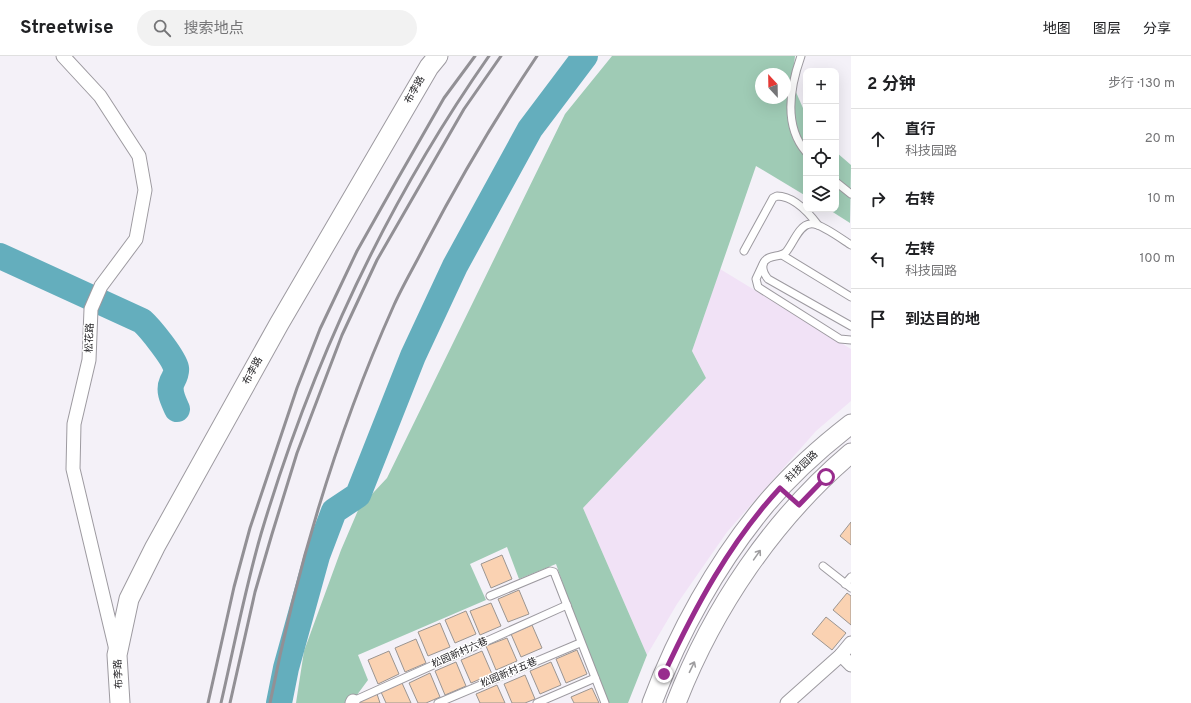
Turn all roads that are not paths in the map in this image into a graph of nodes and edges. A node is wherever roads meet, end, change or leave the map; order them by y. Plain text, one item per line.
1 (63, 56) edge
2 (438, 56) edge
3 (801, 56) edge
4 (803, 149) edge
5 (839, 184) edge
6 (851, 194) edge
7 (818, 225) junction
8 (851, 245) edge
9 (744, 252) dead end
10 (782, 255) junction
11 (763, 263) junction
12 (851, 297) edge
13 (851, 326) edge
14 (851, 340) edge
15 (851, 424) edge
16 (851, 453) edge
17 (780, 488) junction
18 (799, 505) junction
19 (823, 566) dead end
20 (851, 577) edge
21 (848, 586) edge
22 (490, 596) dead end
23 (567, 605) junction
24 (580, 643) junction
25 (851, 644) edge
26 (117, 655) junction
27 (841, 655) junction
28 (851, 665) edge
29 (595, 678) junction
30 (353, 702) edge
31 (120, 703) edge
32 (438, 703) edge
33 (537, 703) edge
34 (605, 703) edge
35 (652, 703) edge
36 (676, 703) edge
37 (787, 703) edge

1 - 26 street, 松花路
2 - 26 main road, 布李路
3 - 4 lane
5 - 6 lane
7 - 8 lane
7 - 9 lane
7 - 10 lane
10 - 11 lane
10 - 12 lane
11 - 13 lane
11 - 14 lane
15 - 17 main road, 科技园路
16 - 18 main road
17 - 18 main road
17 - 35 main road, 科技园路
36 -> 18 main road
19 - 21 lane
20 - 21 lane
22 - 23 lane
23 - 24 lane
23 - 30 lane, 松园新村六巷
24 - 29 lane
24 - 32 lane, 松园新村五巷
25 - 27 street
26 - 31 main road, 布李路
27 - 28 street
27 - 37 street
29 - 33 lane
29 - 34 lane

